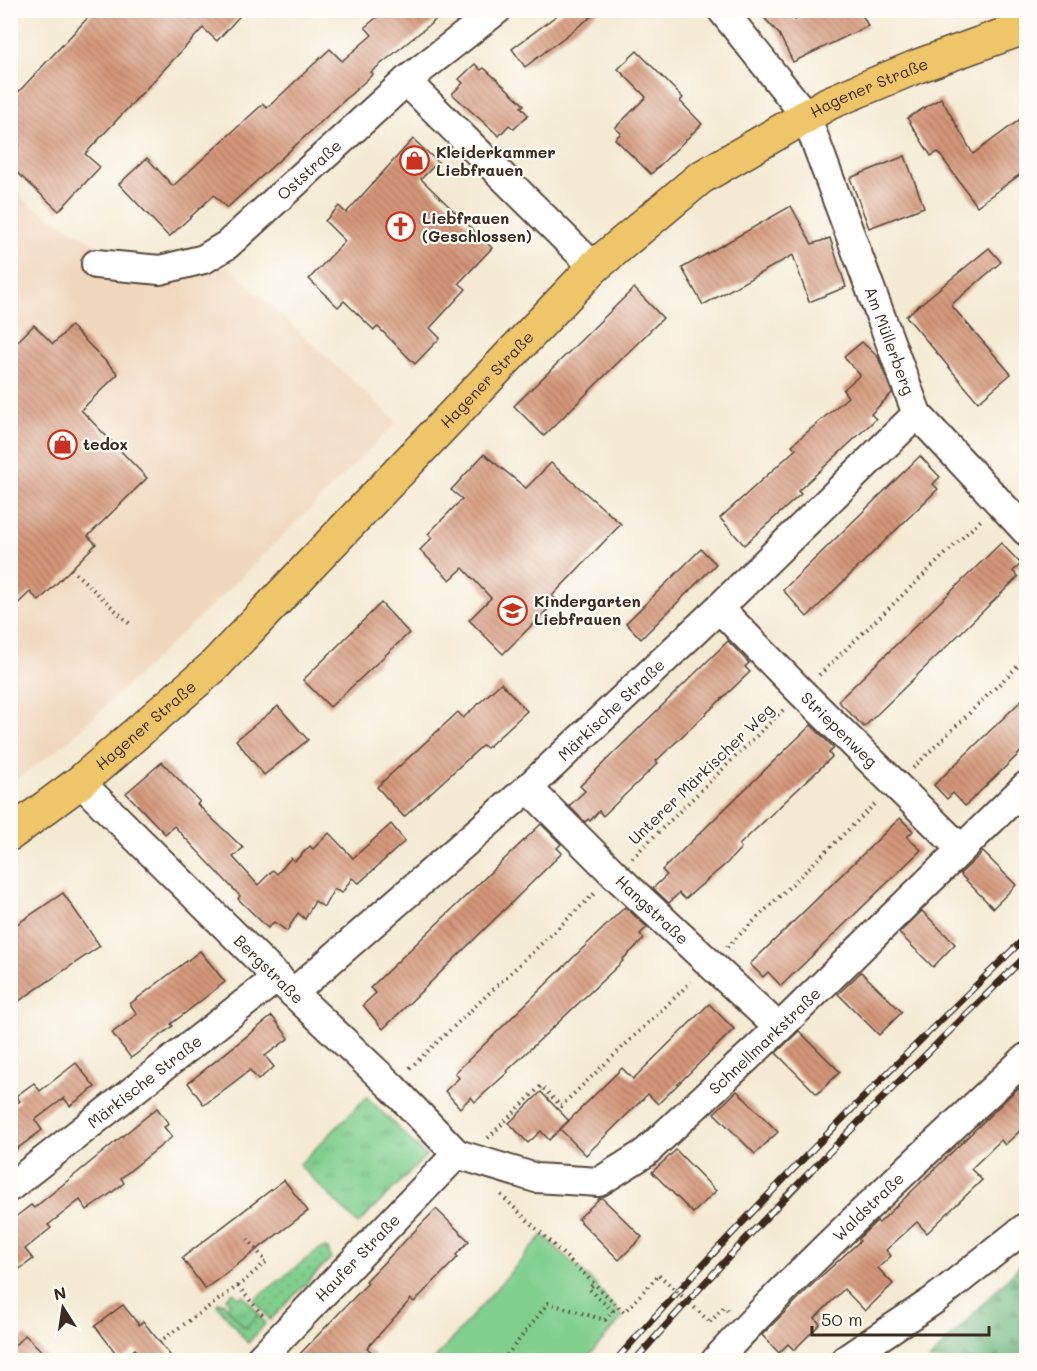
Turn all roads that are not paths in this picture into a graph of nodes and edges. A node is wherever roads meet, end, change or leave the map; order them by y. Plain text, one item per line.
1 (497, 10) edge
2 (722, 10) edge
3 (1026, 27) edge
4 (406, 81) junction
5 (806, 116) junction
6 (96, 264) dead end
7 (594, 267) junction
8 (916, 414) junction
9 (1026, 531) edge
10 (719, 608) junction
11 (80, 782) junction
12 (1026, 786) edge
13 (528, 788) junction
14 (11, 832) edge
15 (961, 849) junction
16 (285, 985) junction
17 (779, 1028) junction
18 (1026, 1058) edge
19 (457, 1154) junction
20 (10, 1187) edge
21 (1026, 1227) edge
22 (259, 1360) edge
23 (716, 1360) edge
24 (845, 1360) edge

1 - 4 street, Oststraße
2 - 5 street
3 - 5 main road, Hagener Straße
4 - 6 street, Oststraße
4 - 7 street
5 - 7 main road, Hagener Straße
5 - 8 street, Am Müllerberg
7 - 11 main road, Hagener Straße
8 - 9 street, Am Müllerberg
8 - 10 street, Märkische Straße
10 - 13 street, Märkische Straße
10 - 15 street, Striepenweg
11 - 14 main road, Hagener Straße
11 - 16 street, Bergstraße
12 - 15 street, Schnellmarkstraße
13 - 16 street, Märkische Straße
13 - 17 street, Hangstraße
15 - 17 street, Schnellmarkstraße
16 - 19 street, Bergstraße
16 - 20 street, Märkische Straße
17 - 19 street, Schnellmarkstraße
18 - 23 street, Waldstraße
19 - 22 street, Haufer Straße
21 - 24 street

